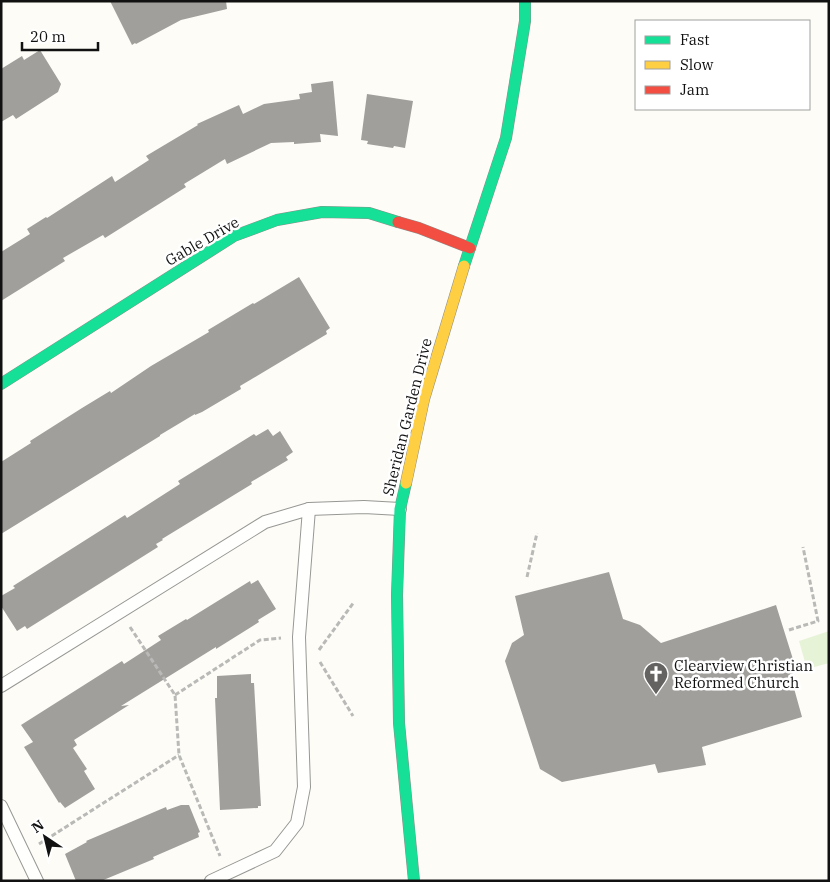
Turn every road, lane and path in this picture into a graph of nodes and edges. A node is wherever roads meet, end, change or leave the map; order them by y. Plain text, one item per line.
1 (526, 1) edge
2 (470, 248) junction
3 (1, 384) edge
4 (309, 508) junction
5 (400, 509) junction
6 (537, 533) dead end
7 (803, 547) dead end
8 (527, 577) dead end
9 (354, 602) dead end
10 (120, 612) junction
11 (789, 630) dead end
12 (299, 637) junction
13 (1, 686) edge
14 (175, 696) junction
15 (353, 716) dead end
16 (178, 755) junction
17 (1, 806) edge
18 (24, 854) junction
19 (228, 874) junction
20 (37, 881) edge
21 (211, 881) edge
22 (414, 881) edge

1 - 2 street, Sheridan Garden Drive
2 - 3 street, Gable Drive
2 - 5 street, Sheridan Garden Drive
4 - 5 lane
4 - 10 lane
4 - 12 lane
5 - 22 street, Sheridan Garden Drive
6 - 8 path
7 - 11 path
9 - 15 path
10 - 13 lane
10 - 14 path
12 - 14 path
12 - 19 lane
14 - 16 path
16 - 18 path
16 - 19 path
17 - 18 lane
18 - 20 lane
19 - 21 lane

